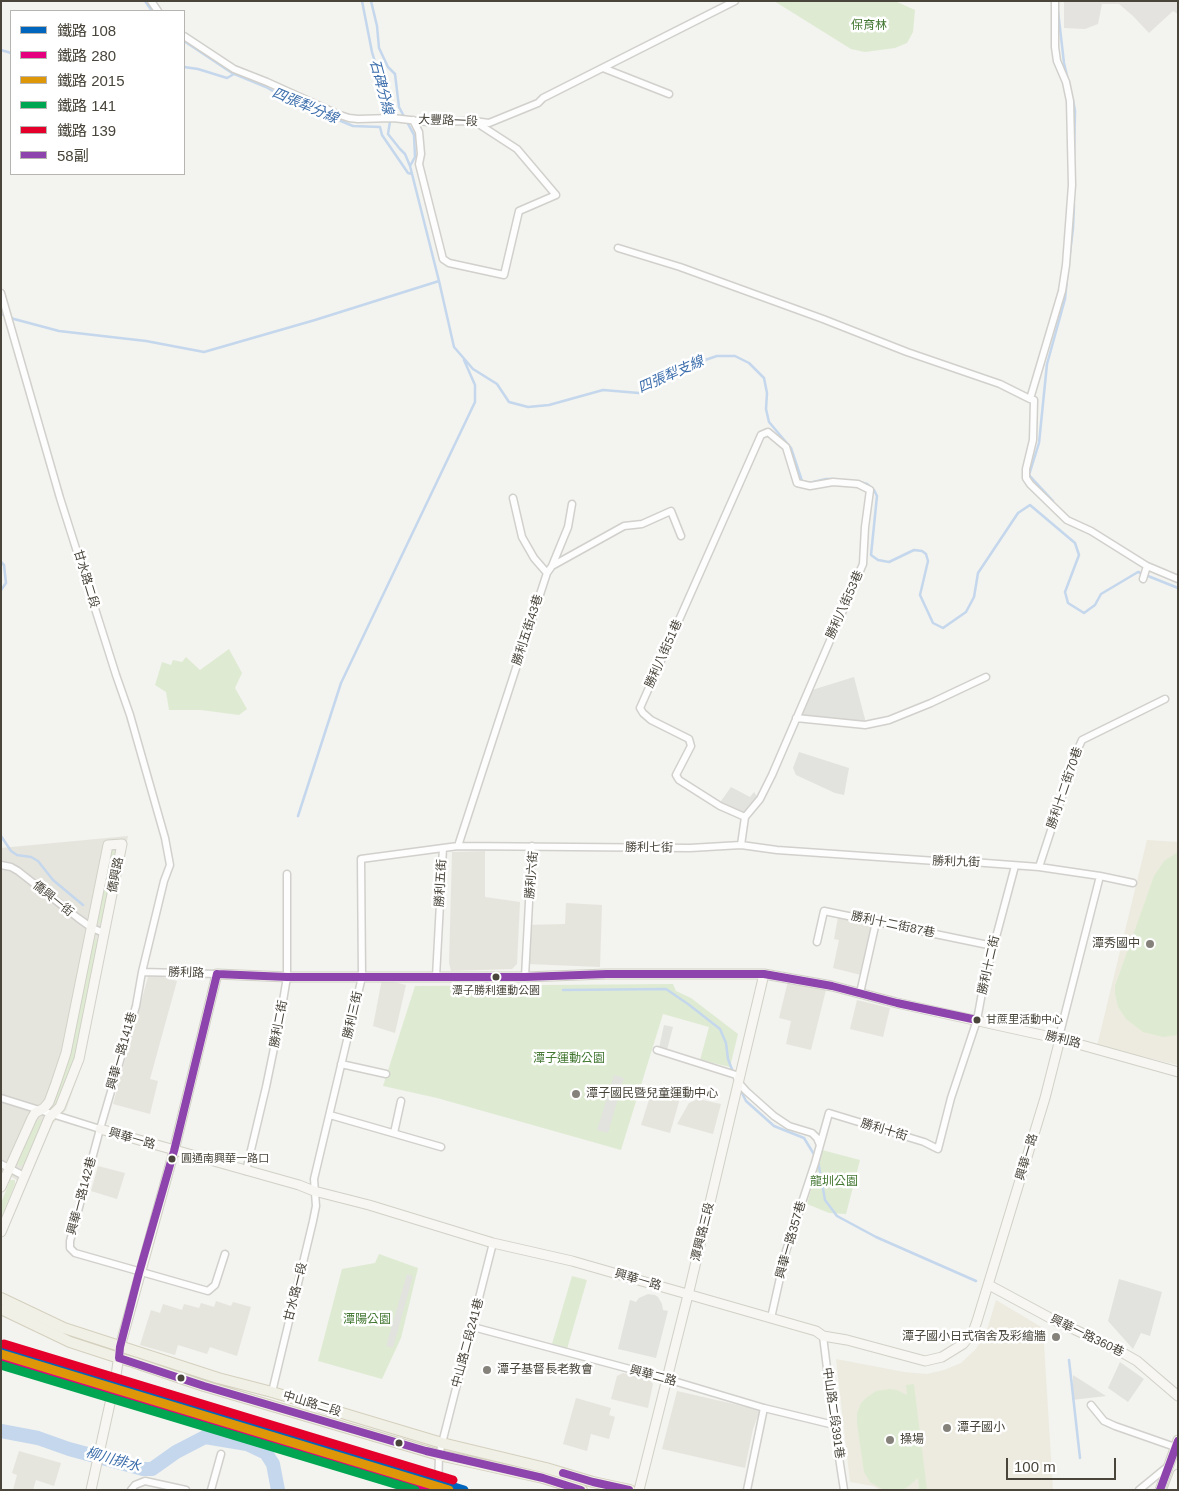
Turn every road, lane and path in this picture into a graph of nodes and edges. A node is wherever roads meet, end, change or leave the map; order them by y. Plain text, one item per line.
1 (735, 1) edge
2 (1055, 1) edge
3 (185, 37) edge
4 (603, 68) junction
5 (669, 94) dead end
6 (413, 120) junction
7 (474, 121) junction
8 (618, 248) dead end
9 (1, 293) edge
10 (1030, 399) junction
11 (761, 435) joint
12 (513, 498) dead end
13 (572, 504) dead end
14 (681, 536) dead end
15 (552, 566) junction
16 (1147, 566) junction
17 (547, 573) junction
18 (1143, 579) dead end
19 (1178, 579) edge
20 (986, 677) dead end
21 (1166, 699) dead end
22 (796, 718) junction
23 (745, 817) junction
24 (741, 845) junction
25 (458, 846) junction
26 (532, 846) junction
27 (608, 847) joint
28 (443, 848) junction
29 (170, 865) joint
30 (1, 866) edge
31 (1015, 866) junction
32 (1039, 868) junction
33 (287, 874) dead end
34 (1100, 876) junction
35 (1133, 883) dead end
36 (876, 922) junction
37 (92, 928) junction
38 (104, 933) junction
39 (817, 942) dead end
40 (993, 946) junction
41 (142, 972) junction
42 (218, 974) junction
43 (764, 974) junction
44 (287, 977) junction
45 (362, 977) junction
46 (436, 977) junction
47 (525, 977) junction
48 (860, 993) junction
49 (977, 1020) junction
50 (1060, 1039) junction
51 (657, 1050) dead end
52 (342, 1064) junction
53 (1178, 1072) edge
54 (386, 1074) dead end
55 (737, 1082) junction
56 (1, 1098) edge
57 (401, 1101) dead end
58 (40, 1110) junction
59 (52, 1115) junction
60 (330, 1115) junction
61 (100, 1129) junction
62 (394, 1133) junction
63 (820, 1145) junction
64 (441, 1147) dead end
65 (938, 1150) joint
66 (174, 1151) junction
67 (5, 1166) edge
68 (246, 1171) junction
69 (24, 1176) junction
70 (1, 1187) edge
71 (314, 1191) junction
72 (1, 1232) edge
73 (493, 1243) junction
74 (226, 1254) dead end
75 (139, 1273) junction
76 (989, 1285) junction
77 (688, 1295) junction
78 (1, 1298) edge
79 (1, 1310) edge
80 (771, 1318) junction
81 (473, 1327) junction
82 (822, 1336) junction
83 (120, 1347) junction
84 (119, 1358) junction
85 (667, 1379) junction
86 (272, 1392) junction
87 (1178, 1396) edge
88 (1091, 1405) dead end
89 (764, 1408) junction
90 (834, 1425) junction
91 (442, 1443) junction
92 (1176, 1444) edge
93 (221, 1454) dead end
94 (439, 1455) junction
95 (1168, 1466) junction
96 (1178, 1474) edge
97 (91, 1490) edge
98 (131, 1490) edge
99 (186, 1490) edge
100 (212, 1490) edge
101 (438, 1490) edge
102 (582, 1490) edge
103 (630, 1490) edge
104 (639, 1490) edge
105 (747, 1490) edge
106 (844, 1490) edge
107 (1139, 1490) edge
108 (1160, 1490) edge
109 (1172, 1490) edge

1 - 4 street, 大豐路一段
2 - 10 street
3 - 6 street, 大豐路一段
4 - 5 street
4 - 7 street, 大豐路一段
6 - 7 street, 大豐路一段
6 - 7 street
8 - 10 street
9 - 29 street, 甘水路二段
10 - 16 street
11 - 22 street, 勝利八街53巷
11 - 23 street, 勝利八街51巷
12 - 17 street
13 - 15 street
14 - 15 street, 勝利五街43巷
15 - 17 street, 勝利五街43巷
16 - 18 street
16 - 19 street
17 - 25 street, 勝利五街43巷
20 - 22 street
21 - 32 street, 勝利十二街70巷
22 - 23 street, 勝利八街53巷
23 - 24 street
24 - 27 street, 勝利七街
24 - 31 street, 勝利九街
25 - 26 street, 勝利五街
25 - 28 street, 勝利五街
26 - 27 street, 勝利六街
26 - 47 street, 勝利六街
28 - 45 street, 勝利三街
28 - 46 street, 勝利五街
29 - 41 street, 興華一路141巷
30 - 37 street, 僑興一街
31 - 32 street, 勝利九街
31 - 40 street, 勝利十二街
32 - 34 street, 勝利九街
33 - 44 street, 勝利二街
34 - 35 street, 勝利九街
34 - 50 street
36 - 39 street, 勝利十二街87巷
36 - 40 street, 勝利十二街87巷
36 - 48 street
37 - 38 street, 僑興一街
37 - 38 street, 僑興路
37 - 58 street, 僑興路
38 - 59 street, 僑興路
40 - 49 street, 勝利十二街
41 - 42 street, 勝利路
41 - 61 street, 興華一路141巷
42 - 44 street, 勝利路
42 - 66 street
43 - 47 street, 勝利路
43 - 48 street, 勝利路
43 - 55 street, 潭興路三段
44 - 45 street, 勝利路
44 - 68 street, 勝利二街
45 - 46 street, 勝利路
45 - 52 street, 勝利三街
46 - 47 street, 勝利路
48 - 49 street, 勝利路
49 - 50 street, 勝利路
49 - 65 street, 勝利十二街
50 - 53 street, 勝利路
50 - 76 street, 興華一路
51 - 55 street
52 - 54 street
52 - 60 street, 勝利三街
55 - 63 street
55 - 77 street, 潭興路三段
56 - 58 street, 興華一路
57 - 62 street
58 - 59 street, 興華一路
58 - 67 street, 僑興路
59 - 61 street, 興華一路
59 - 69 street, 僑興路
60 - 62 street
60 - 71 street, 勝利三街
61 - 66 street, 興華一路
61 - 75 street, 興華一路142巷
62 - 64 street
63 - 65 street, 勝利十街
63 - 80 street, 興華一路357巷
66 - 68 street, 興華一路
66 - 75 street
67 - 69 street
67 - 70 street, 僑興路
68 - 71 street, 興華一路
69 - 72 street, 僑興路
71 - 73 street, 興華一路
71 - 86 street, 甘水路一段
73 - 77 street, 興華一路
73 - 81 street, 中山路二段241巷
74 - 75 street
75 - 83 street
76 - 82 street, 興華一路
76 - 87 street, 興華一路360巷
77 - 80 street, 興華一路
77 - 85 street, 潭興路三段
78 - 83 main road, 中山路二段
79 - 84 main road, 中山路二段
80 - 82 street, 興華一路
81 - 85 street, 興華二路
81 - 91 street, 中山路二段241巷
82 - 90 street, 中山路二段391巷
83 - 84 street
83 - 86 main road, 中山路二段
84 - 94 main road, 中山路二段
84 - 97 street
85 - 89 street, 興華二路
85 - 104 street, 潭興路三段
86 - 91 main road, 中山路二段
88 - 92 street
89 - 90 street, 興華二路
89 - 105 street
90 - 106 street, 中山路二段391巷
91 - 94 street, 中山路二段241巷
91 - 103 main road, 中山路二段
92 - 95 street
93 - 100 street
94 - 101 street, 中山路二段241巷
94 - 102 main road, 中山路二段
95 - 107 street
95 - 108 street
96 - 109 street
98 - 99 street

